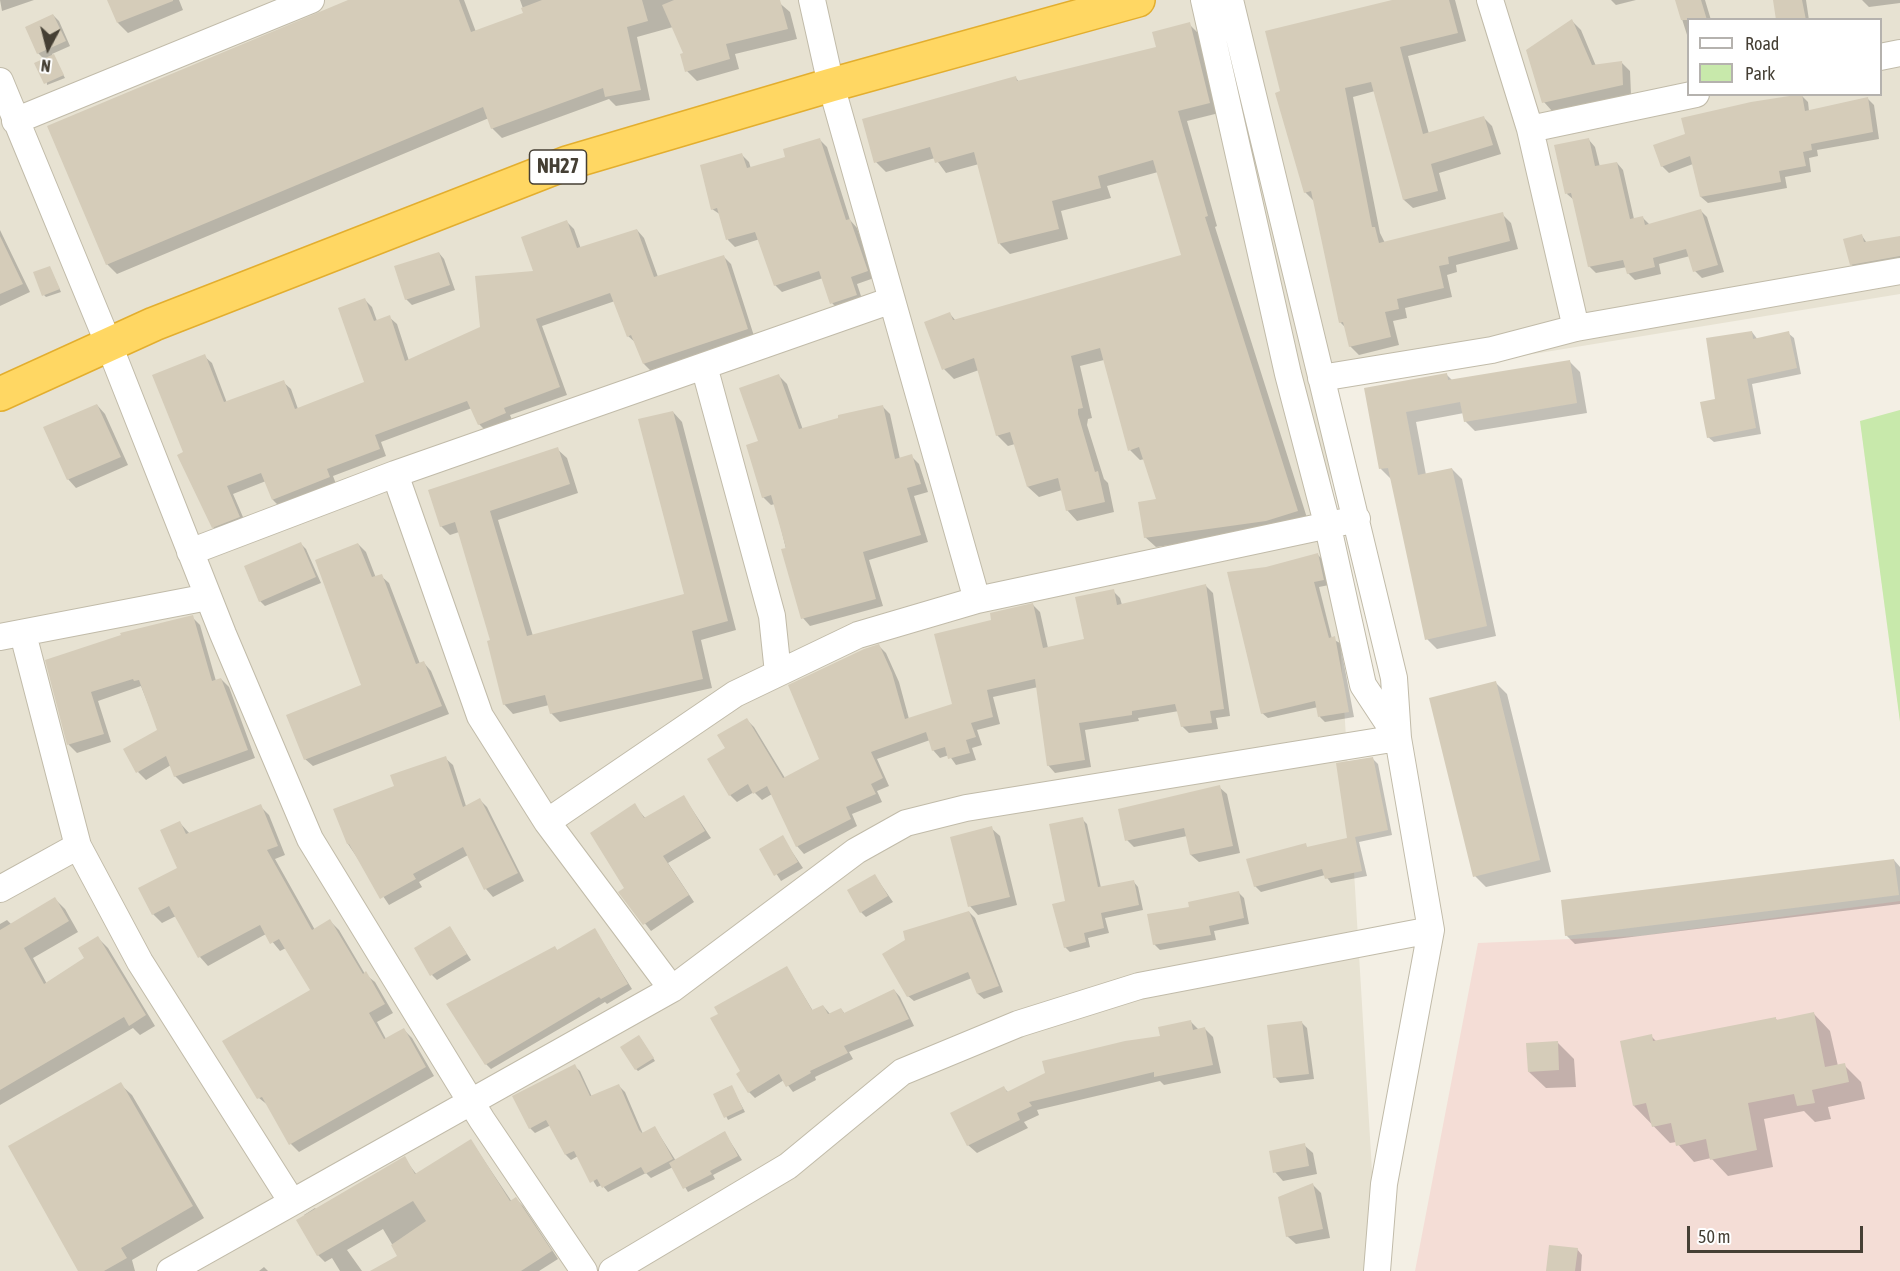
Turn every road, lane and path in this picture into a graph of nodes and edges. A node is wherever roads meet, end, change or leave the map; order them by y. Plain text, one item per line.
1 (311, 0) edge
2 (812, 0) edge
3 (1138, 0) edge
4 (1204, 0) edge
5 (1230, 0) edge
6 (1490, 0) edge
7 (1900, 53) edge
8 (1882, 57) edge
9 (0, 81) edge
10 (831, 85) junction
11 (1687, 96) edge
12 (15, 121) junction
13 (1530, 129) junction
14 (1900, 271) edge
15 (892, 300) junction
16 (1576, 328) junction
17 (109, 345) junction
18 (704, 366) junction
19 (1321, 378) junction
20 (0, 394) edge
21 (395, 474) junction
22 (1357, 519) junction
23 (1329, 527) junction
24 (190, 552) junction
25 (208, 597) junction
26 (977, 600) junction
27 (12, 635) edge
28 (777, 673) junction
29 (1398, 738) junction
30 (548, 822) junction
31 (78, 846) junction
32 (0, 889) edge
33 (1431, 930) junction
34 (672, 989) junction
35 (471, 1102) junction
36 (292, 1202) junction
37 (170, 1271) edge
38 (584, 1271) edge
39 (612, 1271) edge
40 (1377, 1271) edge

1 - 12 street
2 - 10 street
3 - 10 highway, NH27
4 - 23 street
5 - 19 street
6 - 13 street
7 - 8 street
9 - 12 street
10 - 15 street
10 - 17 highway, NH27
11 - 13 street
12 - 17 street
13 - 16 street
14 - 16 street
15 - 18 street
15 - 26 street
16 - 19 street
17 - 20 highway, NH27
17 - 24 street
18 - 21 street
18 - 28 street
19 - 22 street
21 - 24 street
21 - 30 street
22 - 23 street
22 - 29 street
23 - 26 street
23 - 29 street
24 - 25 street
25 - 27 street
25 - 35 street
26 - 28 street
27 - 31 street
28 - 30 street
29 - 33 street
29 - 34 street
30 - 34 street
31 - 32 street
31 - 36 street
33 - 39 street
33 - 40 street
34 - 35 street
35 - 36 street
35 - 38 street
36 - 37 street

